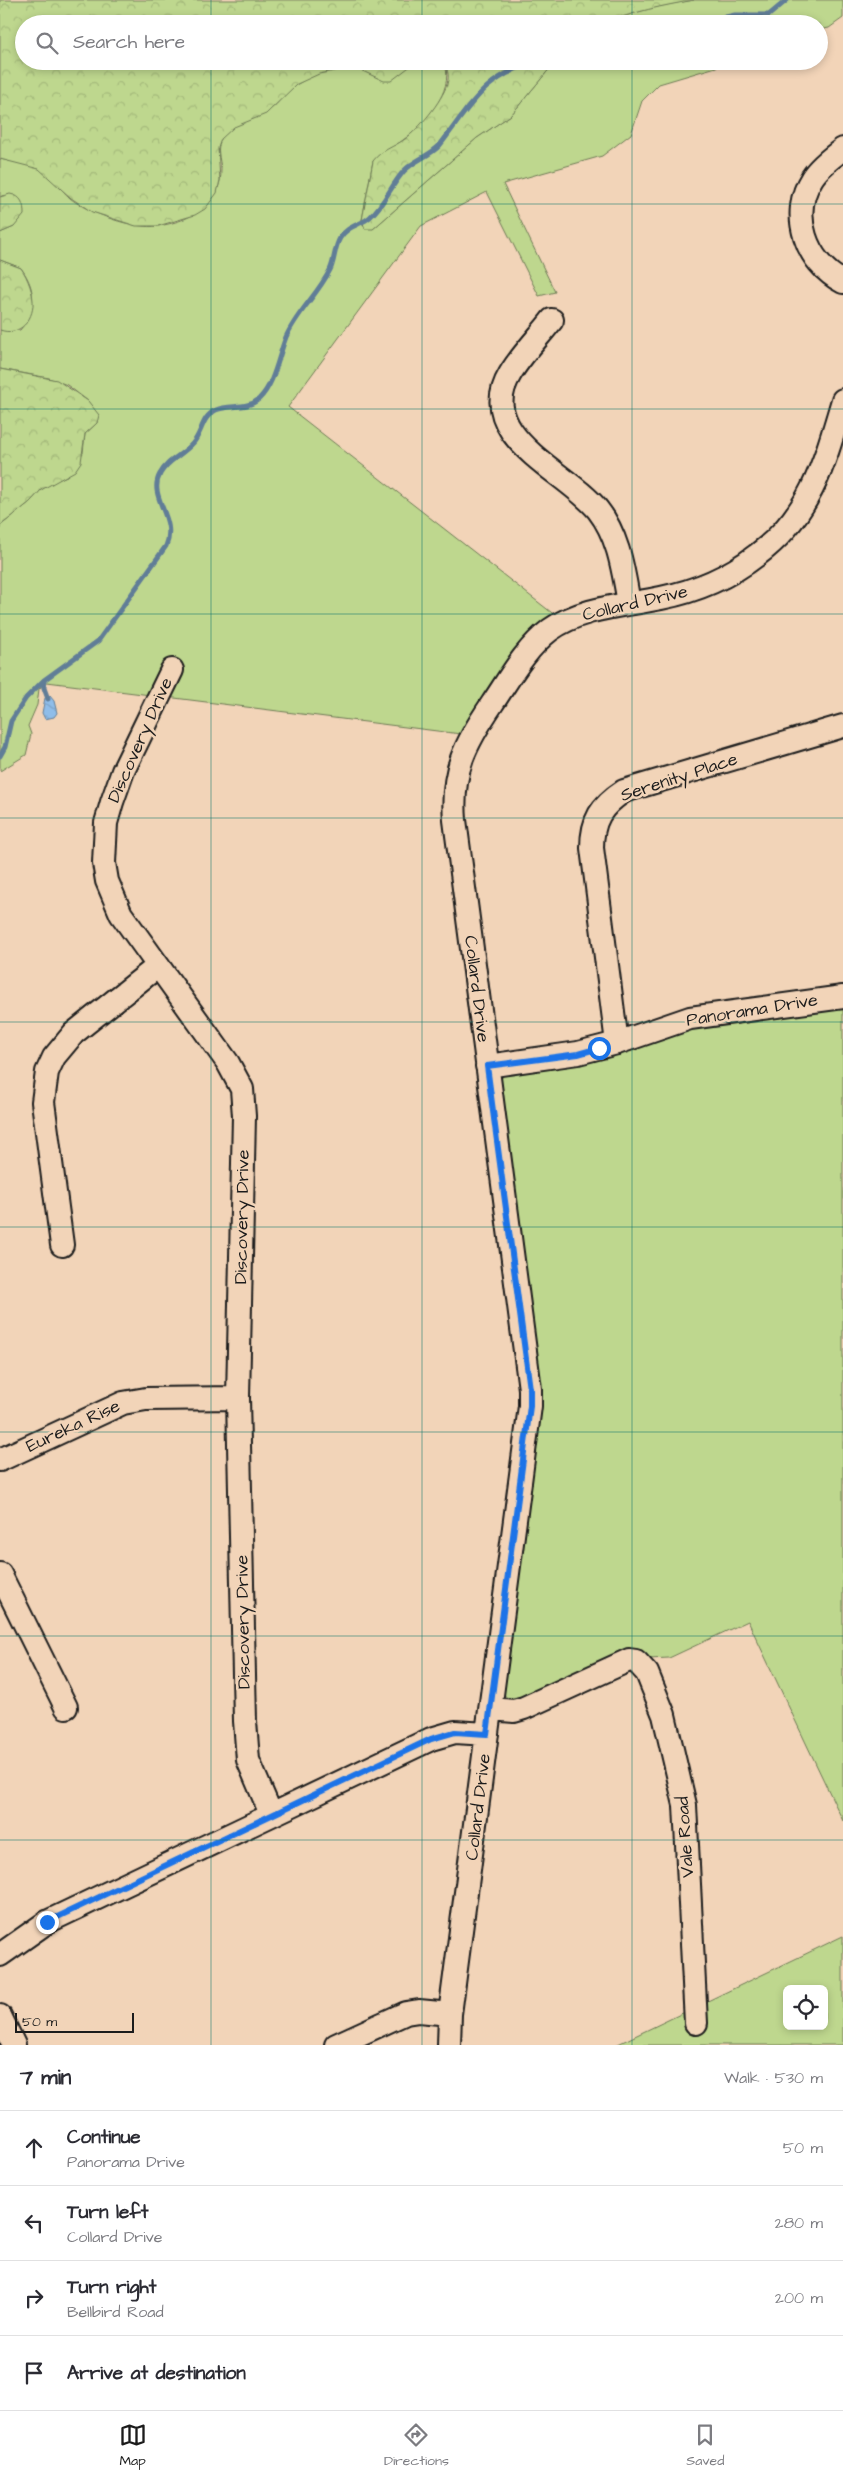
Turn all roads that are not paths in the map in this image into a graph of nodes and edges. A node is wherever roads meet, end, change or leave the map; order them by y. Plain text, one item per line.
1 (843, 149) edge
2 (843, 282) edge
3 (552, 320) dead end
4 (843, 400) edge
5 (629, 603) junction
6 (172, 670) dead end
7 (843, 726) edge
8 (158, 966) junction
9 (843, 997) edge
10 (617, 1043) junction
11 (487, 1066) junction
12 (62, 1245) dead end
13 (238, 1398) junction
14 (0, 1460) edge
15 (0, 1574) edge
16 (66, 1707) dead end
17 (491, 1709) junction
18 (487, 1734) junction
19 (271, 1814) junction
20 (0, 1955) edge
21 (450, 2014) junction
22 (0, 2016) edge
23 (696, 2023) dead end
24 (14, 2045) edge
25 (336, 2045) edge
26 (450, 2045) edge

1 - 2 street
3 - 5 street
4 - 5 street, Collard Drive
5 - 11 street, Collard Drive
6 - 8 street, Discovery Drive
7 - 10 street, Serenity Place
8 - 12 street
8 - 13 street, Discovery Drive
9 - 10 street, Panorama Drive
10 - 11 street, Panorama Drive
11 - 17 street, Collard Drive
13 - 14 street, Eureka Rise
13 - 19 street, Discovery Drive
15 - 16 street
17 - 18 street, Collard Drive
17 - 23 street, Vale Road
18 - 19 street
18 - 21 street, Collard Drive
19 - 20 street
21 - 25 street
21 - 26 street, Collard Drive
22 - 24 street

